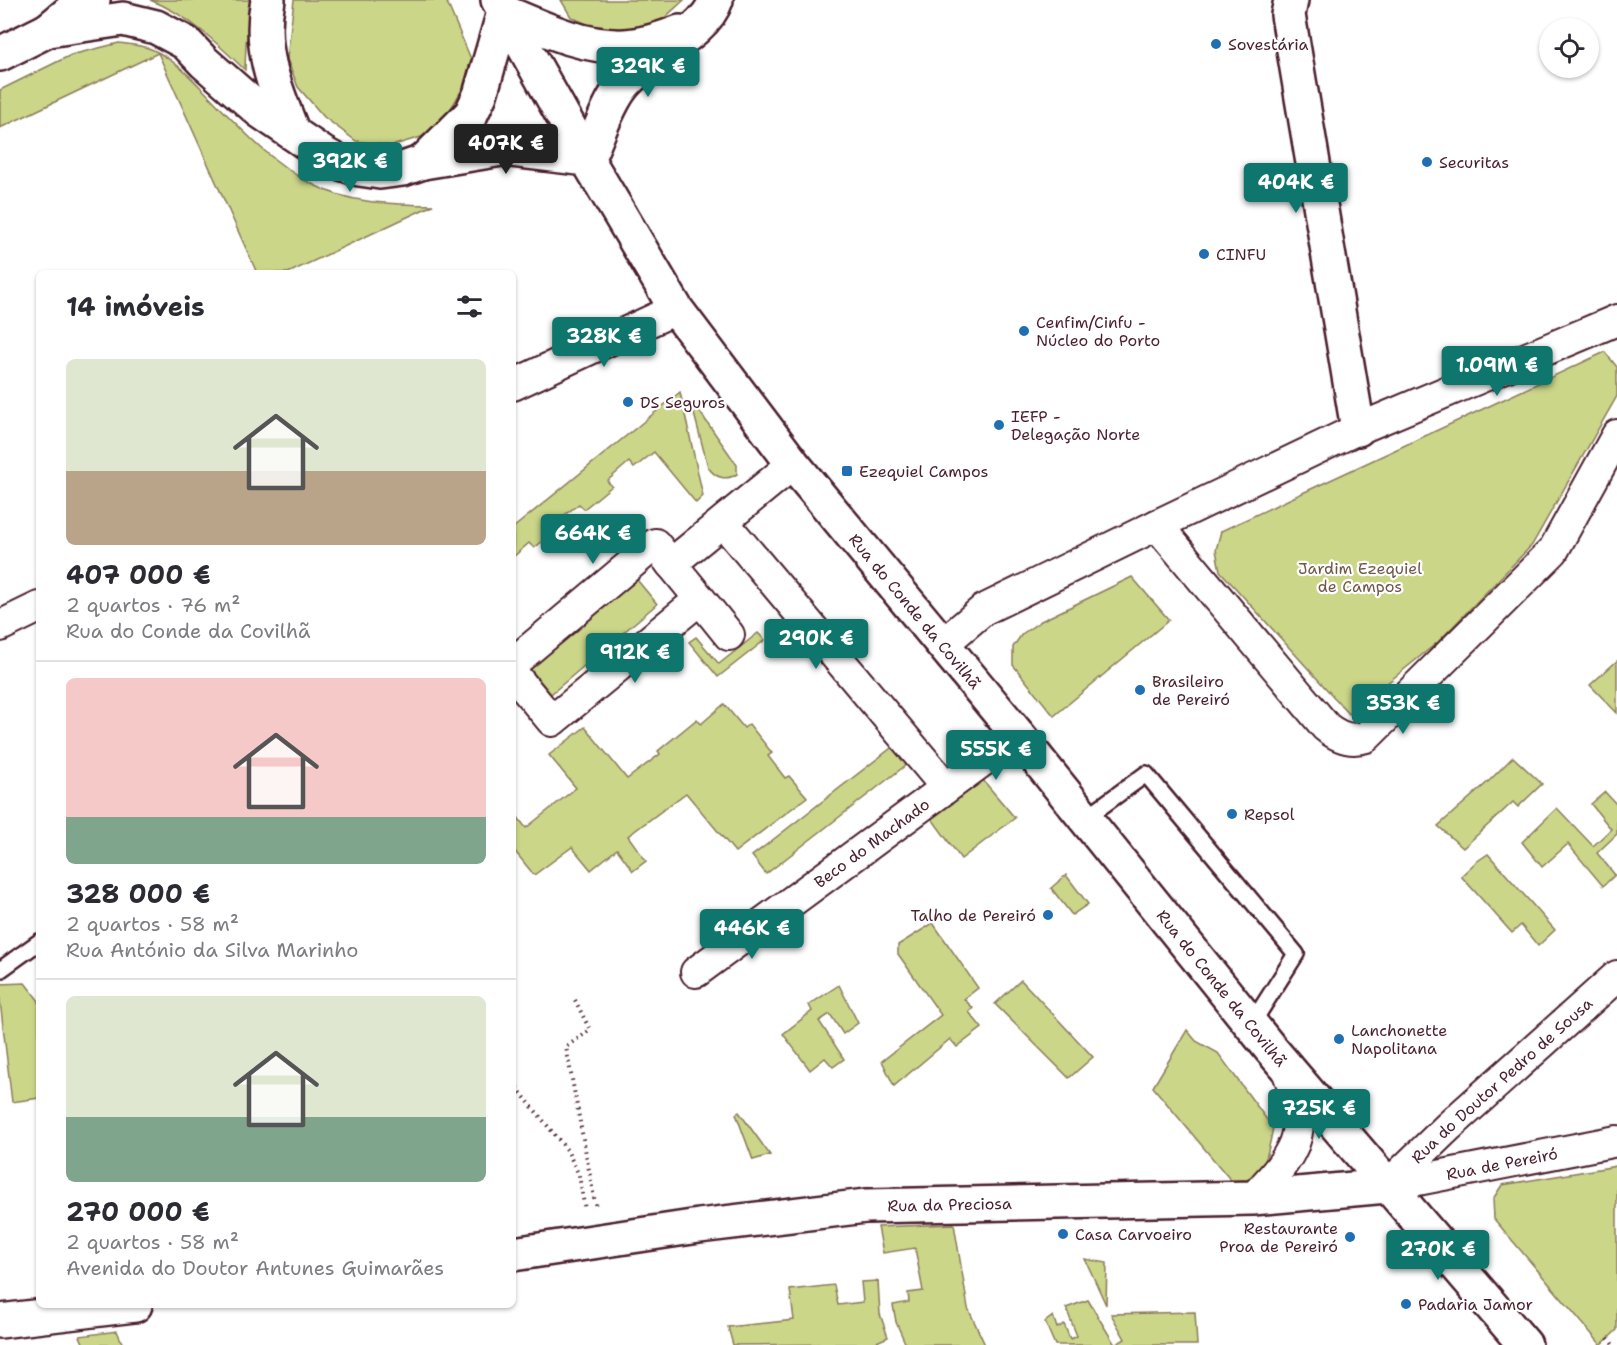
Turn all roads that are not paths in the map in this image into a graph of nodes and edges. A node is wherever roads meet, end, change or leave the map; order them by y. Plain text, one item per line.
1 (93, 0) edge
2 (268, 0) edge
3 (716, 0) edge
4 (1291, 0) edge
5 (501, 6) edge
6 (696, 26) junction
7 (48, 30) junction
8 (0, 54) edge
9 (293, 133) junction
10 (587, 159) junction
11 (423, 162) junction
12 (676, 309) junction
13 (1617, 320) edge
14 (516, 384) edge
15 (1358, 429) junction
16 (1617, 435) edge
17 (793, 464) junction
18 (723, 522) junction
19 (1157, 525) junction
20 (671, 564) junction
21 (700, 598) junction
22 (36, 608) edge
23 (0, 626) edge
24 (729, 635) dead end
25 (943, 644) junction
26 (516, 660) edge
27 (516, 678) edge
28 (1018, 735) junction
29 (946, 787) junction
30 (1084, 819) junction
31 (36, 944) edge
32 (0, 970) edge
33 (696, 972) dead end
34 (1617, 976) edge
35 (1251, 1025) junction
36 (1283, 1063) junction
37 (1617, 1141) edge
38 (1387, 1186) junction
39 (1253, 1198) junction
40 (516, 1254) edge
41 (110, 1308) edge
42 (0, 1321) edge
43 (1525, 1345) edge

1 - 7 main road
2 - 9 main road
3 - 6 main road
4 - 15 main road
5 - 6 main road
5 - 10 main road, Rua do Conde da Covilhã
5 - 11 main road
6 - 10 main road
7 - 8 main road
7 - 9 main road
9 - 11 main road
10 - 11 main road
10 - 12 main road, Rua do Conde da Covilhã
12 - 14 street
12 - 17 main road, Rua do Conde da Covilhã
13 - 15 street
15 - 19 street
16 - 19 street
17 - 18 street
17 - 25 main road, Rua do Conde da Covilhã
18 - 20 street
18 - 29 street
19 - 25 street
20 - 21 street
20 - 26 street
21 - 24 street
21 - 27 street
22 - 23 street
25 - 28 main road, Rua do Conde da Covilhã
28 - 29 street, Beco do Machado
28 - 30 main road, Rua do Conde da Covilhã
29 - 33 street, Beco do Machado
30 - 35 main road, Rua do Conde da Covilhã
30 - 35 lane
31 - 32 lane
34 - 38 street, Rua do Doutor Pedro de Sousa
35 - 36 main road, Rua do Conde da Covilhã
36 - 38 main road, Rua do Conde da Covilhã
36 - 39 street
37 - 38 street, Rua de Pereiró
38 - 39 main road, Rua da Preciosa
38 - 43 main road, Rua do Conde da Covilhã
39 - 40 main road, Rua da Preciosa
41 - 42 main road

